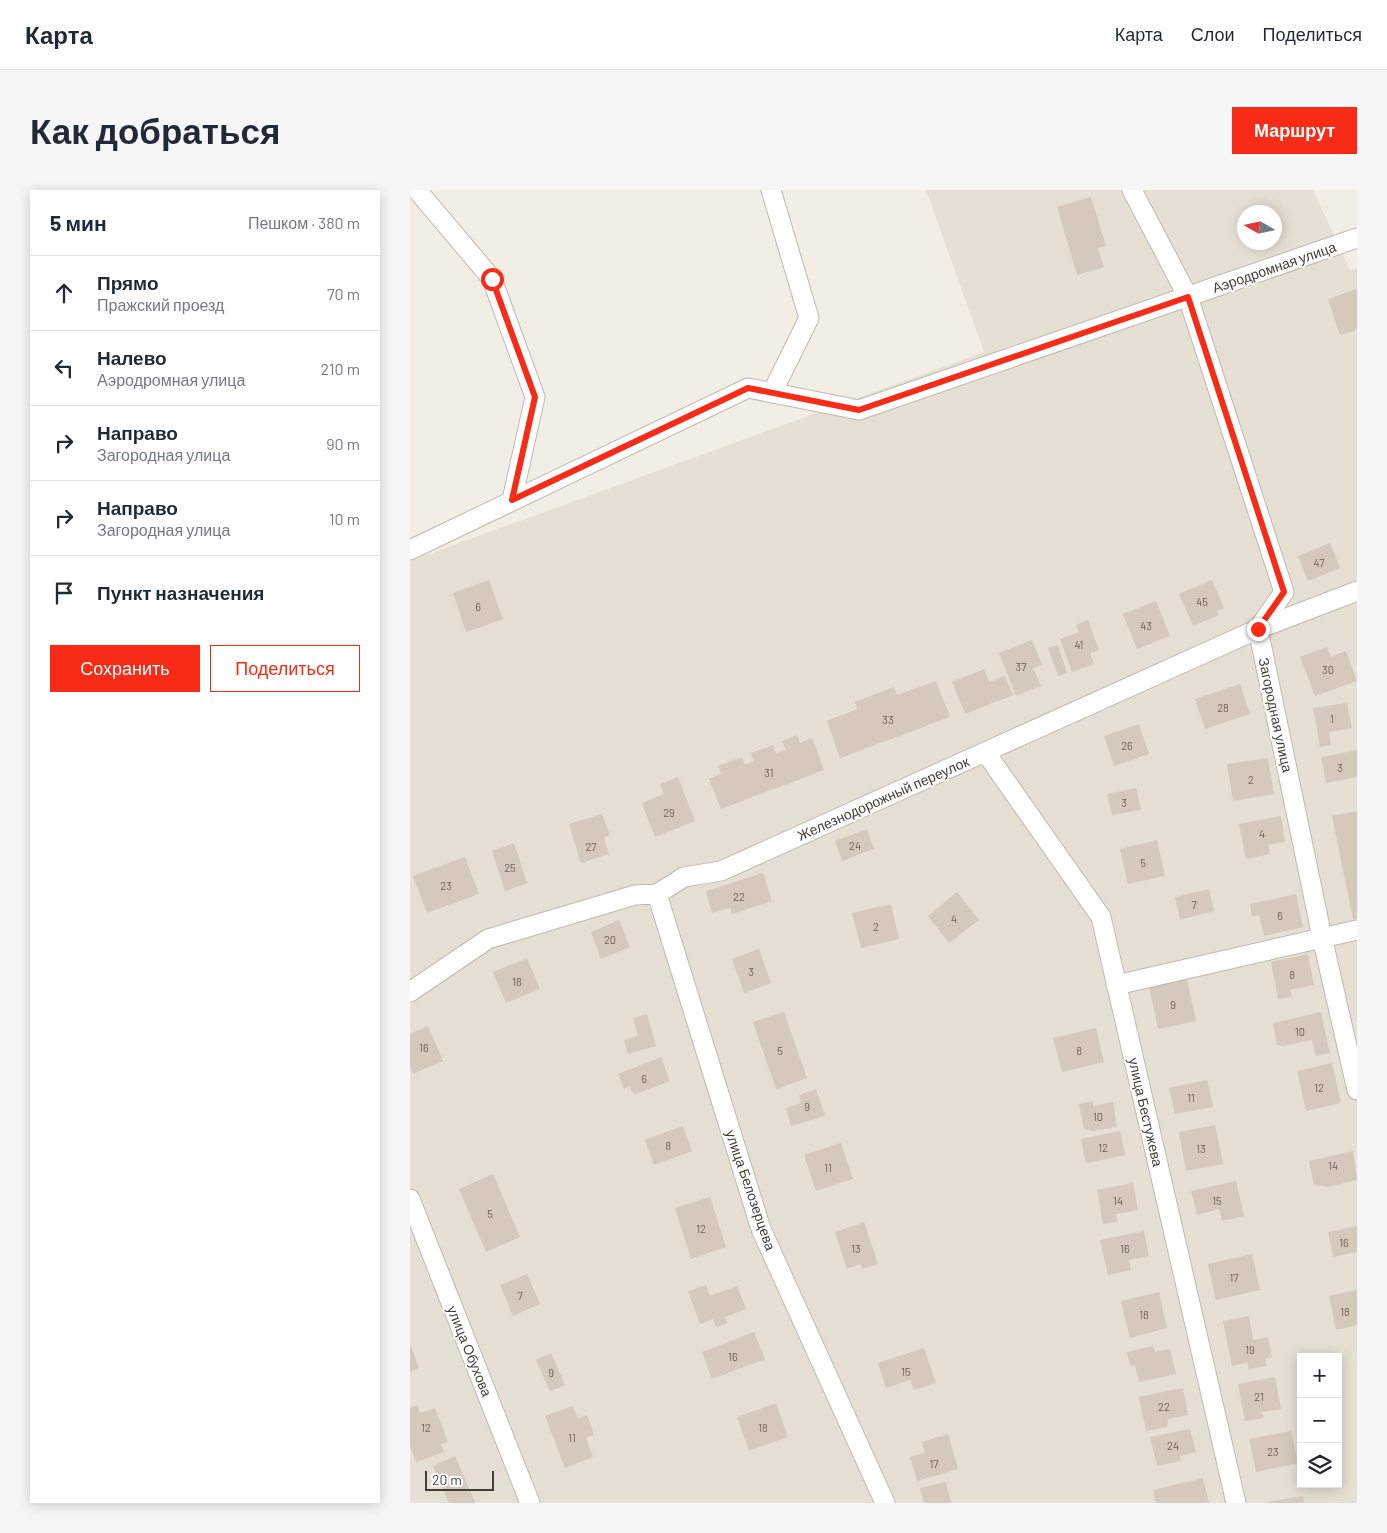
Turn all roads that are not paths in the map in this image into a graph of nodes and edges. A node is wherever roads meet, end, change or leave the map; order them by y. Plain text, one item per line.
1 (417, 190) edge
2 (771, 190) edge
3 (1132, 190) edge
4 (1357, 238) edge
5 (1188, 297) junction
6 (772, 393) junction
7 (512, 500) junction
8 (410, 550) edge
9 (1357, 591) edge
10 (1258, 629) junction
11 (986, 753) junction
12 (657, 894) junction
13 (1357, 930) edge
14 (1322, 937) junction
15 (1116, 985) junction
16 (410, 992) edge
17 (1357, 1090) edge
18 (410, 1199) edge
19 (530, 1503) edge
20 (885, 1503) edge
21 (1236, 1503) edge

1 - 7 street
2 - 6 street
3 - 5 street
4 - 5 street, Аэродромная улица
5 - 6 street, Аэродромная улица
5 - 10 street
6 - 7 street, Аэродромная улица
7 - 8 street, Аэродромная улица
9 - 10 street, Железнодорожный переулок
10 - 11 street, Железнодорожный переулок
10 - 14 street, Загородная улица
11 - 12 street, Железнодорожный переулок
11 - 15 street, улица Бестужева
12 - 16 street, Железнодорожный переулок
12 - 20 street, улица Белозерцева
13 - 14 street
14 - 15 street
14 - 17 street, Загородная улица
15 - 21 street, улица Бестужева
18 - 19 street, улица Обухова

